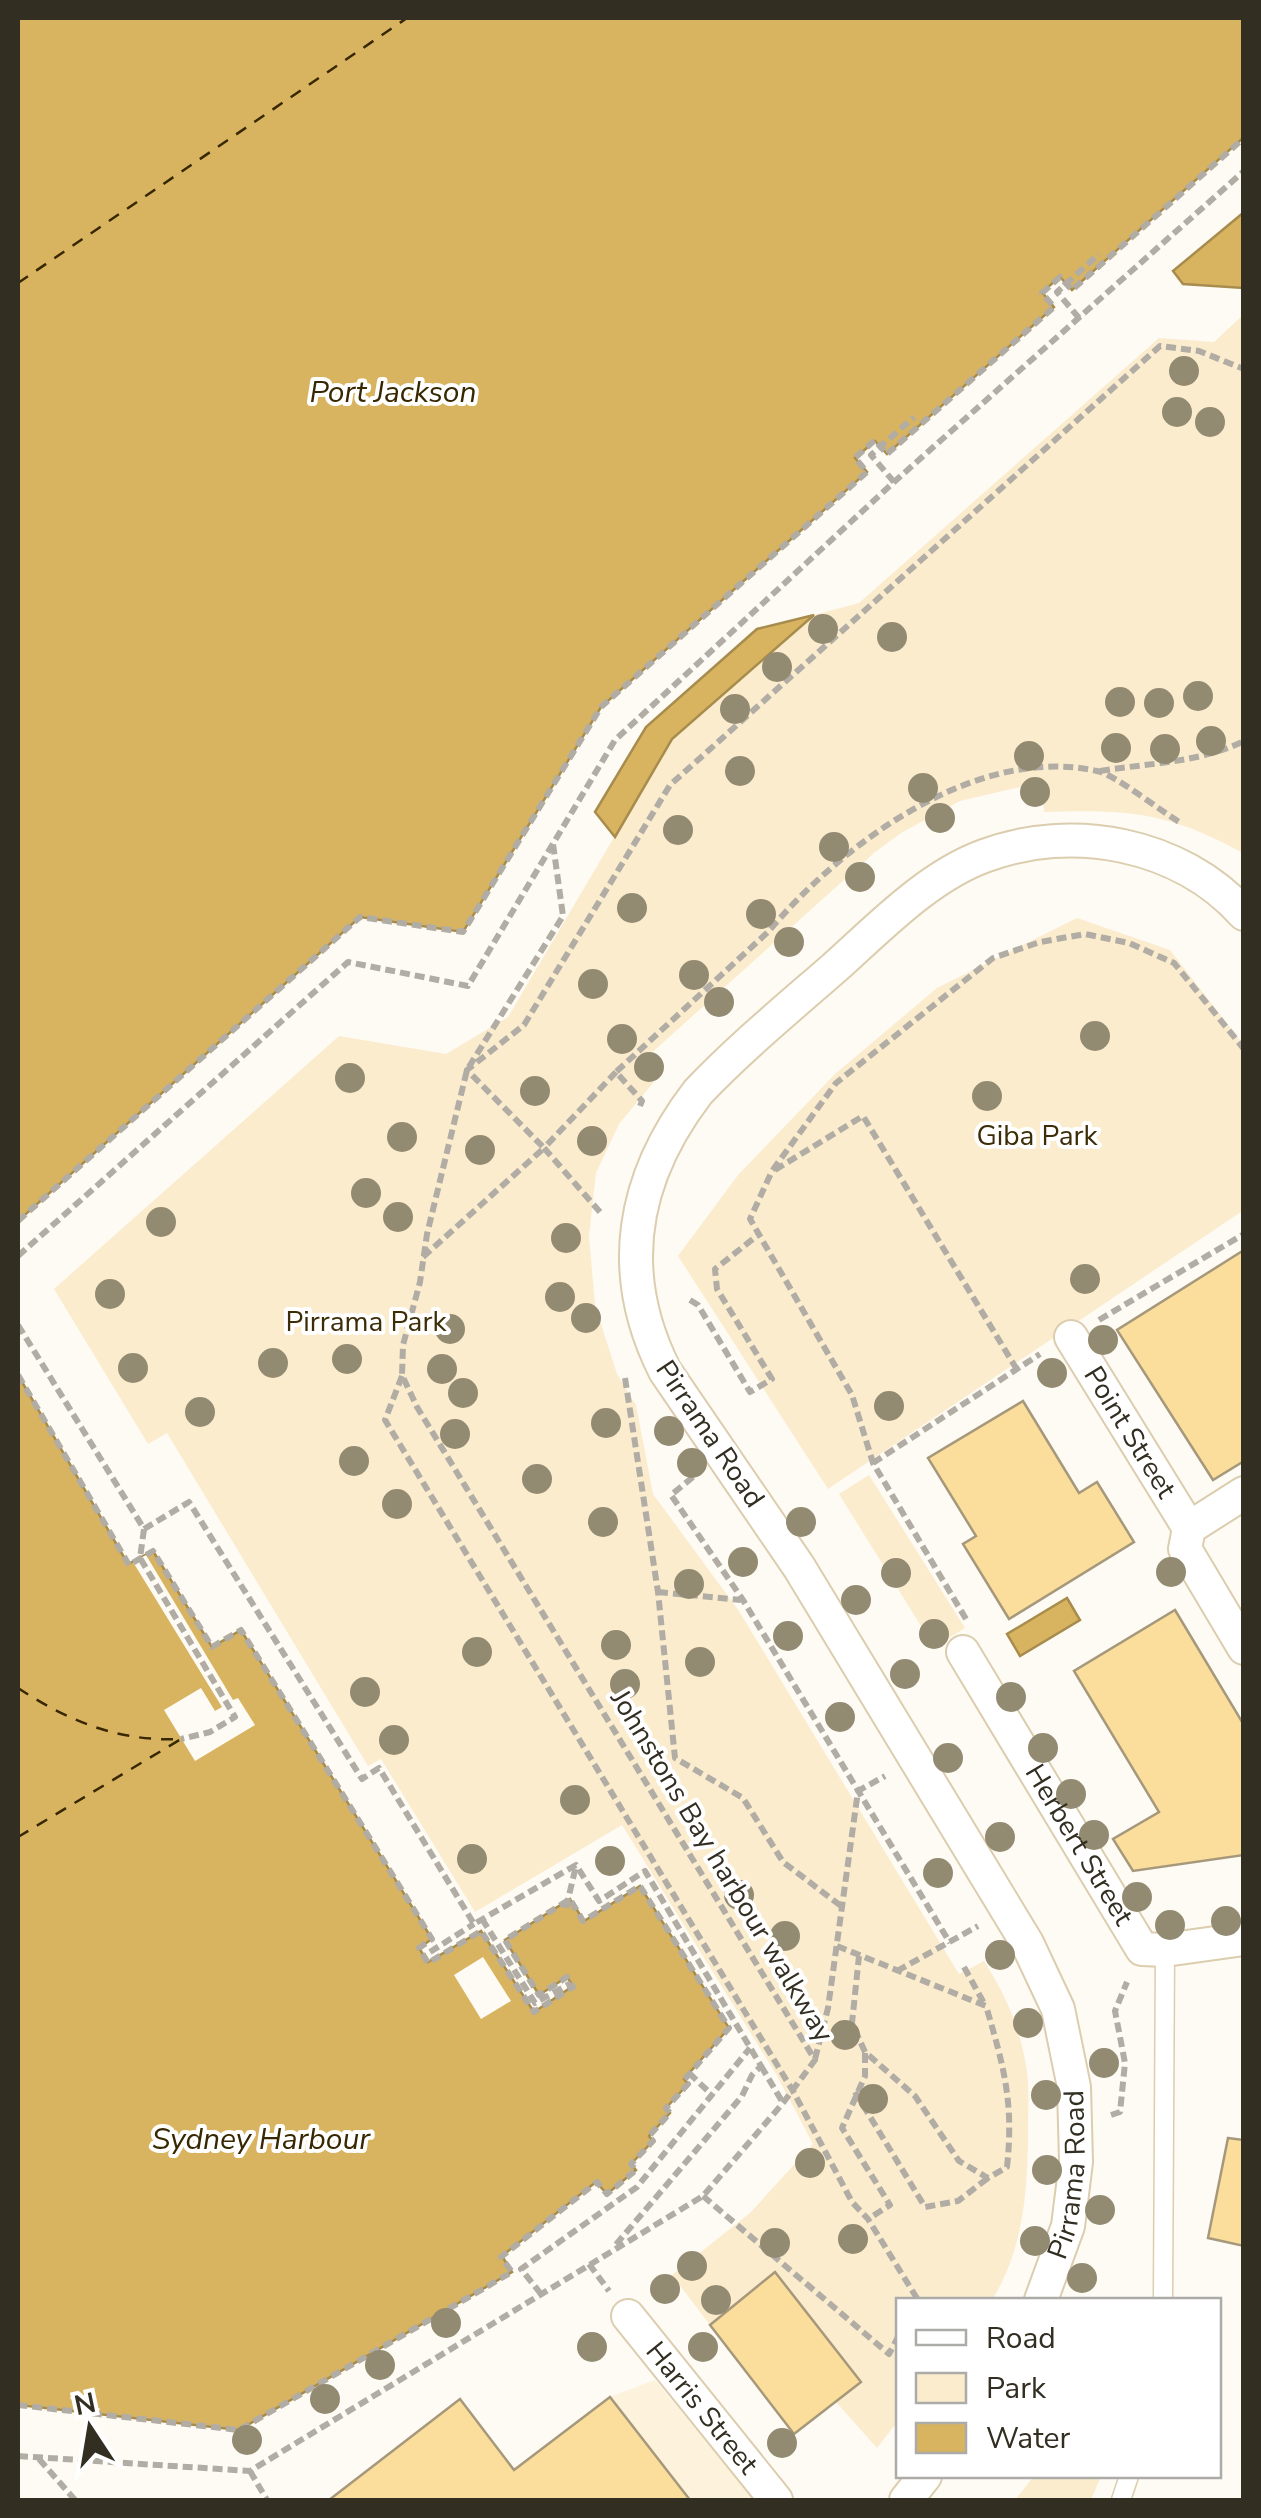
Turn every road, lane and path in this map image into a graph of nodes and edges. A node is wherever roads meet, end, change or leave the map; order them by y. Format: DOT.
graph roads {
  1 [pos="1244,138"];
  2 [pos="1244,171"];
  3 [pos="1099,254"];
  4 [pos="1066,284"];
  5 [pos="1079,318"];
  6 [pos="1244,369"];
  7 [pos="914,417"];
  8 [pos="880,447"];
  9 [pos="894,482"];
  10 [pos="1244,741"];
  11 [pos="1100,771"];
  12 [pos="553,844"];
  13 [pos="1244,914"];
  14 [pos="1244,1048"];
  15 [pos="467,1070"];
  16 [pos="616,1072"];
  17 [pos="544,1148"];
  18 [pos="772,1172"];
  19 [pos="600,1212"];
  20 [pos="18,1221"];
  21 [pos="1244,1234"];
  22 [pos="758,1235"];
  23 [pos="18,1256"];
  24 [pos="422,1258"];
  25 [pos="690,1300"];
  26 [pos="18,1325"];
  27 [pos="1071,1336"];
  28 [pos="1016,1368"];
  29 [pos="18,1375"];
  30 [pos="402,1375"];
  31 [pos="634,1387"];
  32 [pos="872,1463"];
  33 [pos="684,1464"];
  34 [pos="1244,1493"];
  35 [pos="144,1529"];
  36 [pos="1187,1538"];
  37 [pos="140,1558"];
  38 [pos="658,1592"];
  39 [pos="743,1600"];
  40 [pos="1244,1648"];
  41 [pos="963,1652"];
  42 [pos="182,1739"];
  43 [pos="916,1758"];
  44 [pos="858,1791"];
  45 [pos="576,1865"];
  46 [pos="840,1906"];
  47 [pos="566,1908"];
  48 [pos="1008,1909"];
  49 [pos="478,1922"];
  50 [pos="1244,1939"];
  51 [pos="950,1943"];
  52 [pos="837,1946"];
  53 [pos="1165,1950"];
  54 [pos="430,1952"];
  55 [pos="858,1956"];
  56 [pos="964,1967"];
  57 [pos="896,1972"];
  58 [pos="570,1982"];
  59 [pos="986,2006"];
  60 [pos="1114,2010"];
  61 [pos="750,2048"];
  62 [pos="865,2052"];
  63 [pos="815,2060"];
  64 [pos="761,2066"];
  65 [pos="688,2072"];
  66 [pos="793,2091"];
  67 [pos="855,2092"];
  68 [pos="710,2093"];
  69 [pos="783,2104"];
  70 [pos="1120,2112"];
  71 [pos="988,2178"];
  72 [pos="703,2196"];
  73 [pos="868,2218"];
  74 [pos="609,2252"];
  75 [pos="541,2294"];
  76 [pos="917,2298"];
  77 [pos="1042,2298"];
  78 [pos="1163,2298"];
  79 [pos="628,2316"];
  80 [pos="896,2341"];
  81 [pos="18,2405"];
  82 [pos="18,2456"];
  83 [pos="38,2458"];
  84 [pos="250,2471"];
  85 [pos="922,2478"];
  86 [pos="74,2500"];
  87 [pos="267,2500"];
  88 [pos="776,2500"];
  89 [pos="906,2500"];
  1 -- 4 [label="path"];
  2 -- 5 [label="path"];
  3 -- 4 [label="path"];
  4 -- 5 [label="path"];
  4 -- 8 [label="path"];
  5 -- 9 [label="path"];
  6 -- 15 [label="path"];
  7 -- 8 [label="path"];
  8 -- 9 [label="path"];
  8 -- 20 [label="path"];
  9 -- 12 [label="path"];
  10 -- 11 [label="path"];
  12 -- 15 [label="path"];
  12 -- 23 [label="path"];
  13 -- 43 [label="street, Pirrama Road"];
  14 -- 18 [label="path"];
  15 -- 17 [label="path"];
  15 -- 24 [label="path"];
  16 -- 17 [label="path"];
  17 -- 19 [label="path"];
  17 -- 24 [label="path"];
  18 -- 22 [label="path"];
  18 -- 28 [label="path"];
  21 -- 27 [label="path"];
  22 -- 25 [label="path"];
  22 -- 32 [label="path"];
  24 -- 30 [label="path"];
  26 -- 35 [label="path"];
  27 -- 28 [label="path"];
  27 -- 36 [label="street, Point Street"];
  28 -- 32 [label="path"];
  29 -- 37 [label="path"];
  30 -- 63 [label="path, Johnstons Bay harbour walkway"];
  30 -- 66 [label="path"];
  31 -- 38 [label="path"];
  32 -- 41 [label="path"];
  33 -- 39 [label="path"];
  34 -- 36 [label="street"];
  35 -- 37 [label="path"];
  35 -- 49 [label="path"];
  36 -- 40 [label="street, Point Street"];
  37 -- 42 [label="path"];
  37 -- 58 [label="path"];
  38 -- 39 [label="path"];
  38 -- 46 [label="path"];
  39 -- 44 [label="path"];
  41 -- 53 [label="street, Herbert Street"];
  43 -- 44 [label="path"];
  43 -- 48 [label="street, Pirrama Road"];
  44 -- 46 [label="path"];
  44 -- 51 [label="path"];
  45 -- 47 [label="path"];
  45 -- 49 [label="path"];
  45 -- 61 [label="path"];
  46 -- 52 [label="path"];
  48 -- 51 [label="path"];
  48 -- 77 [label="street, Pirrama Road"];
  49 -- 54 [label="path"];
  49 -- 58 [label="path"];
  50 -- 53 [label="street"];
  51 -- 57 [label="path"];
  52 -- 55 [label="path"];
  52 -- 63 [label="path"];
  53 -- 78 [label="lane"];
  55 -- 57 [label="path"];
  55 -- 62 [label="path"];
  56 -- 59 [label="path"];
  57 -- 59 [label="path"];
  58 -- 81 [label="path"];
  59 -- 71 [label="path"];
  60 -- 70 [label="path"];
  61 -- 64 [label="path"];
  61 -- 68 [label="path"];
  62 -- 67 [label="path"];
  62 -- 71 [label="path"];
  63 -- 66 [label="path, Johnstons Bay harbour walkway"];
  64 -- 69 [label="path"];
  64 -- 74 [label="path"];
  65 -- 68 [label="path"];
  66 -- 69 [label="path, Johnstons Bay harbour walkway"];
  66 -- 73 [label="path"];
  67 -- 71 [label="path"];
  67 -- 73 [label="path"];
  68 -- 75 [label="path"];
  69 -- 72 [label="path, Johnstons Bay harbour walkway"];
  72 -- 74 [label="path, Johnstons Bay harbour walkway"];
  72 -- 80 [label="path"];
  73 -- 76 [label="path"];
  74 -- 75 [label="path, Johnstons Bay harbour walkway"];
  75 -- 84 [label="path, Johnstons Bay harbour walkway"];
  79 -- 88 [label="street, Harris Street"];
  82 -- 83 [label="path"];
  83 -- 84 [label="path"];
  83 -- 86 [label="path"];
  84 -- 87 [label="path"];
  85 -- 89 [label="street"];
}
